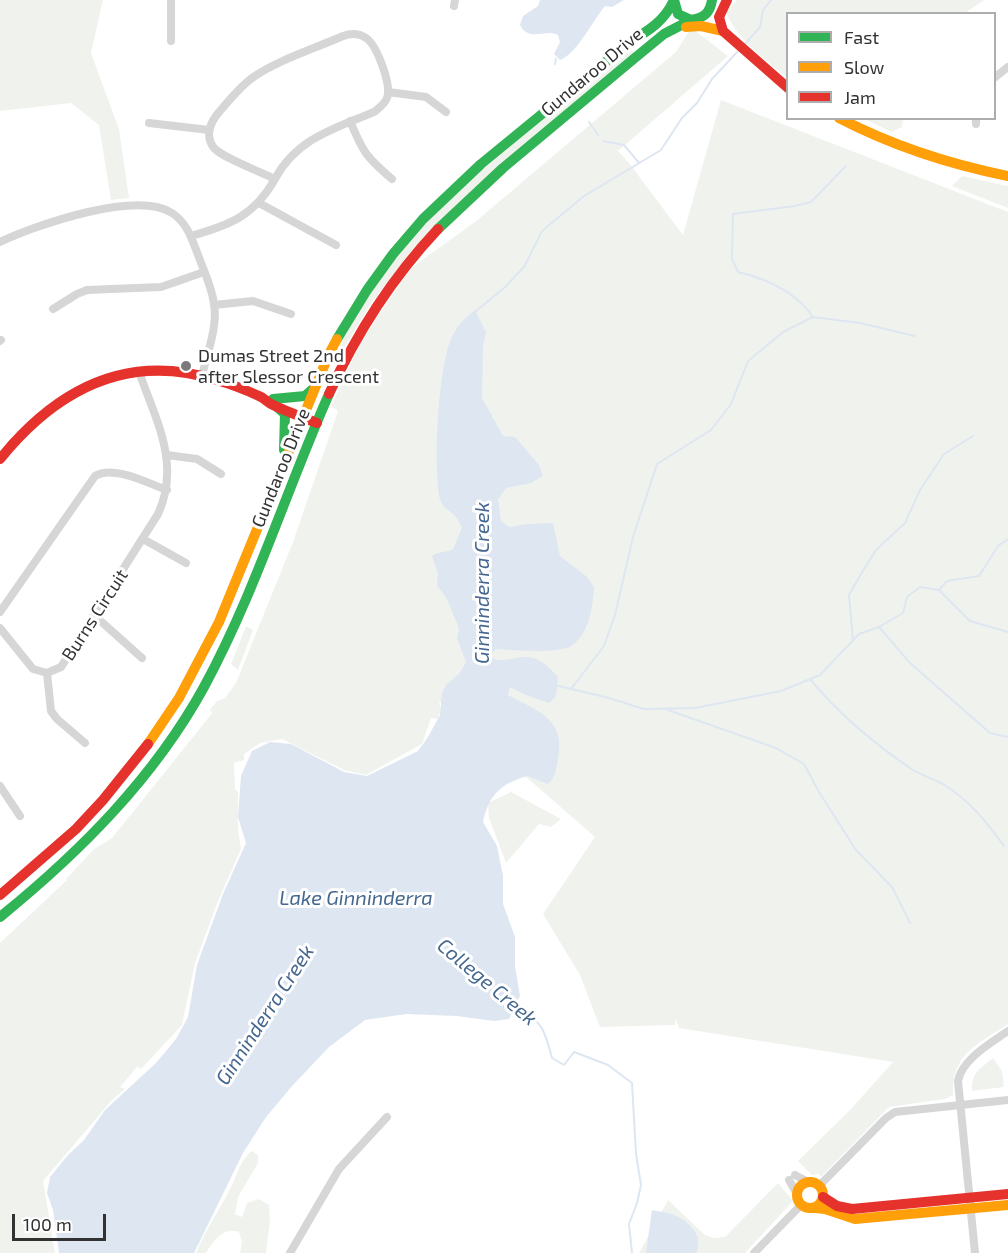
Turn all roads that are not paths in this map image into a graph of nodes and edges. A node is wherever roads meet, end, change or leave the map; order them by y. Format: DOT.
graph roads {
  1 [pos="171,0"];
  2 [pos="674,0"];
  3 [pos="727,0"];
  4 [pos="712,1"];
  5 [pos="691,20"];
  6 [pos="723,31"];
  7 [pos="664,34"];
  8 [pos="171,41"];
  9 [pos="1008,67"];
  10 [pos="996,76"];
  11 [pos="786,86"];
  12 [pos="388,92"];
  13 [pos="446,112"];
  14 [pos="843,120"];
  15 [pos="350,122"];
  16 [pos="149,123"];
  17 [pos="209,130"];
  18 [pos="1008,176"];
  19 [pos="275,179"];
  20 [pos="392,179"];
  21 [pos="259,203"];
  22 [pos="191,236"];
  23 [pos="0,242"];
  24 [pos="336,245"];
  25 [pos="204,272"];
  26 [pos="214,305"];
  27 [pos="53,309"];
  28 [pos="291,314"];
  29 [pos="139,372"];
  30 [pos="202,376"];
  31 [pos="315,387"];
  32 [pos="271,401"];
  33 [pos="304,414"];
  34 [pos="318,420"];
  35 [pos="167,455"];
  36 [pos="0,459"];
  37 [pos="280,469"];
  38 [pos="221,474"];
  39 [pos="167,490"];
  40 [pos="143,539"];
  41 [pos="186,563"];
  42 [pos="0,612"];
  43 [pos="95,616"];
  44 [pos="0,628"];
  45 [pos="142,658"];
  46 [pos="47,673"];
  47 [pos="85,743"];
  48 [pos="0,786"];
  49 [pos="20,816"];
  50 [pos="0,895"];
  51 [pos="0,917"];
  52 [pos="1008,1031"];
  53 [pos="1008,1100"];
  54 [pos="960,1104"];
  55 [pos="387,1117"];
  56 [pos="814,1184"];
  57 [pos="1008,1194"];
  58 [pos="823,1197"];
  59 [pos="799,1200"];
  60 [pos="970,1203"];
  61 [pos="1008,1205"];
  62 [pos="815,1208"];
  63 [pos="290,1253"];
  64 [pos="754,1253"];
  65 [pos="975,1253"];
  1 -- 8 [label="street"];
  2 -- 5 [label="main road"];
  2 -- 31 [label="main road, Gundaroo Drive"];
  3 -- 6 [label="main road"];
  4 -- 5 [label="main road, Gundaroo Drive"];
  5 -- 7 [label="main road, Gundaroo Drive"];
  6 -- 7 [label="main road"];
  6 -- 11 [label="main road"];
  7 -- 34 [label="main road, Gundaroo Drive"];
  9 -- 10 [label="street"];
  12 -- 13 [label="street"];
  12 -- 15 [label="street"];
  12 -- 17 [label="street"];
  14 -- 18 [label="main road"];
  15 -- 19 [label="street"];
  15 -- 20 [label="street"];
  16 -- 17 [label="street"];
  17 -- 19 [label="street"];
  19 -- 21 [label="street"];
  21 -- 22 [label="street"];
  21 -- 24 [label="street"];
  22 -- 23 [label="street"];
  22 -- 25 [label="street"];
  25 -- 26 [label="street"];
  25 -- 27 [label="street"];
  26 -- 28 [label="street"];
  26 -- 30 [label="street"];
  29 -- 30 [label="main road"];
  29 -- 35 [label="street, Burns Circuit"];
  29 -- 36 [label="main road"];
  30 -- 32 [label="main road"];
  31 -- 32 [label="main road"];
  31 -- 33 [label="main road, Gundaroo Drive"];
  32 -- 33 [label="main road"];
  32 -- 37 [label="main road"];
  33 -- 34 [label="main road"];
  33 -- 37 [label="main road, Gundaroo Drive"];
  34 -- 51 [label="main road, Gundaroo Drive"];
  35 -- 38 [label="street"];
  35 -- 39 [label="street, Burns Circuit"];
  37 -- 50 [label="main road, Gundaroo Drive"];
  39 -- 40 [label="street, Burns Circuit"];
  39 -- 42 [label="street"];
  40 -- 41 [label="street"];
  40 -- 43 [label="street, Burns Circuit"];
  43 -- 45 [label="street"];
  43 -- 46 [label="street, Burns Circuit"];
  44 -- 46 [label="street, Burns Circuit"];
  46 -- 47 [label="street"];
  48 -- 49 [label="street"];
  52 -- 54 [label="street"];
  53 -- 54 [label="street"];
  54 -- 56 [label="street"];
  54 -- 60 [label="street"];
  55 -- 63 [label="street"];
  56 -- 58 [label="main road"];
  56 -- 59 [label="main road"];
  56 -- 59 [label="street"];
  57 -- 60 [label="main road"];
  58 -- 60 [label="main road"];
  58 -- 62 [label="main road"];
  59 -- 62 [label="main road"];
  59 -- 64 [label="street"];
  60 -- 61 [label="main road"];
  60 -- 62 [label="main road"];
  60 -- 65 [label="street"];
}
